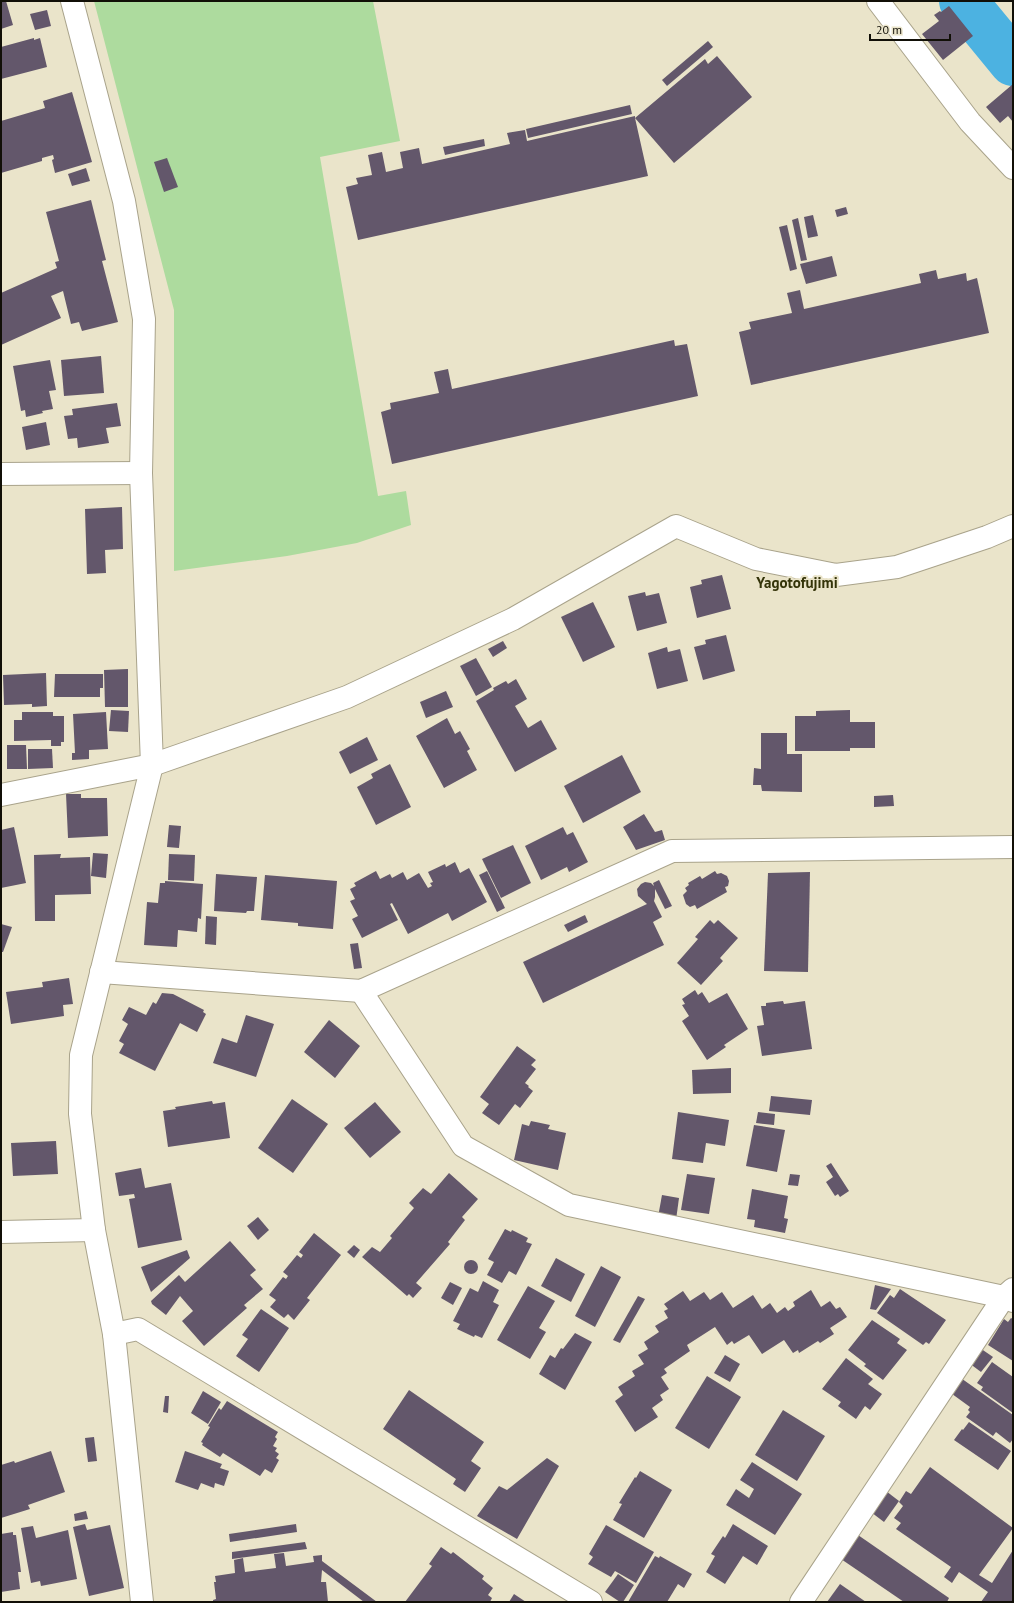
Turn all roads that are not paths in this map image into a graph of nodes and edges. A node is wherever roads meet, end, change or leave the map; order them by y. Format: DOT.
graph roads {
  1 [pos="72,1"];
  2 [pos="878,1"];
  3 [pos="1013,168"];
  4 [pos="141,473"];
  5 [pos="1,474"];
  6 [pos="1013,526"];
  7 [pos="152,765"];
  8 [pos="1,795"];
  9 [pos="1013,847"];
  10 [pos="101,972"];
  11 [pos="360,991"];
  12 [pos="94,1230"];
  13 [pos="1,1232"];
  14 [pos="1010,1296"];
  15 [pos="114,1334"];
  16 [pos="142,1602"];
  17 [pos="591,1602"];
  18 [pos="801,1602"];
  1 -- 4 [label="street"];
  2 -- 3 [label="street"];
  4 -- 5 [label="street"];
  4 -- 7 [label="street"];
  6 -- 7 [label="street"];
  7 -- 8 [label="street"];
  7 -- 10 [label="street"];
  9 -- 11 [label="street"];
  10 -- 11 [label="street"];
  10 -- 12 [label="street"];
  11 -- 14 [label="street"];
  12 -- 13 [label="street"];
  12 -- 15 [label="street"];
  14 -- 18 [label="street"];
  15 -- 16 [label="street"];
  15 -- 17 [label="street"];
}
